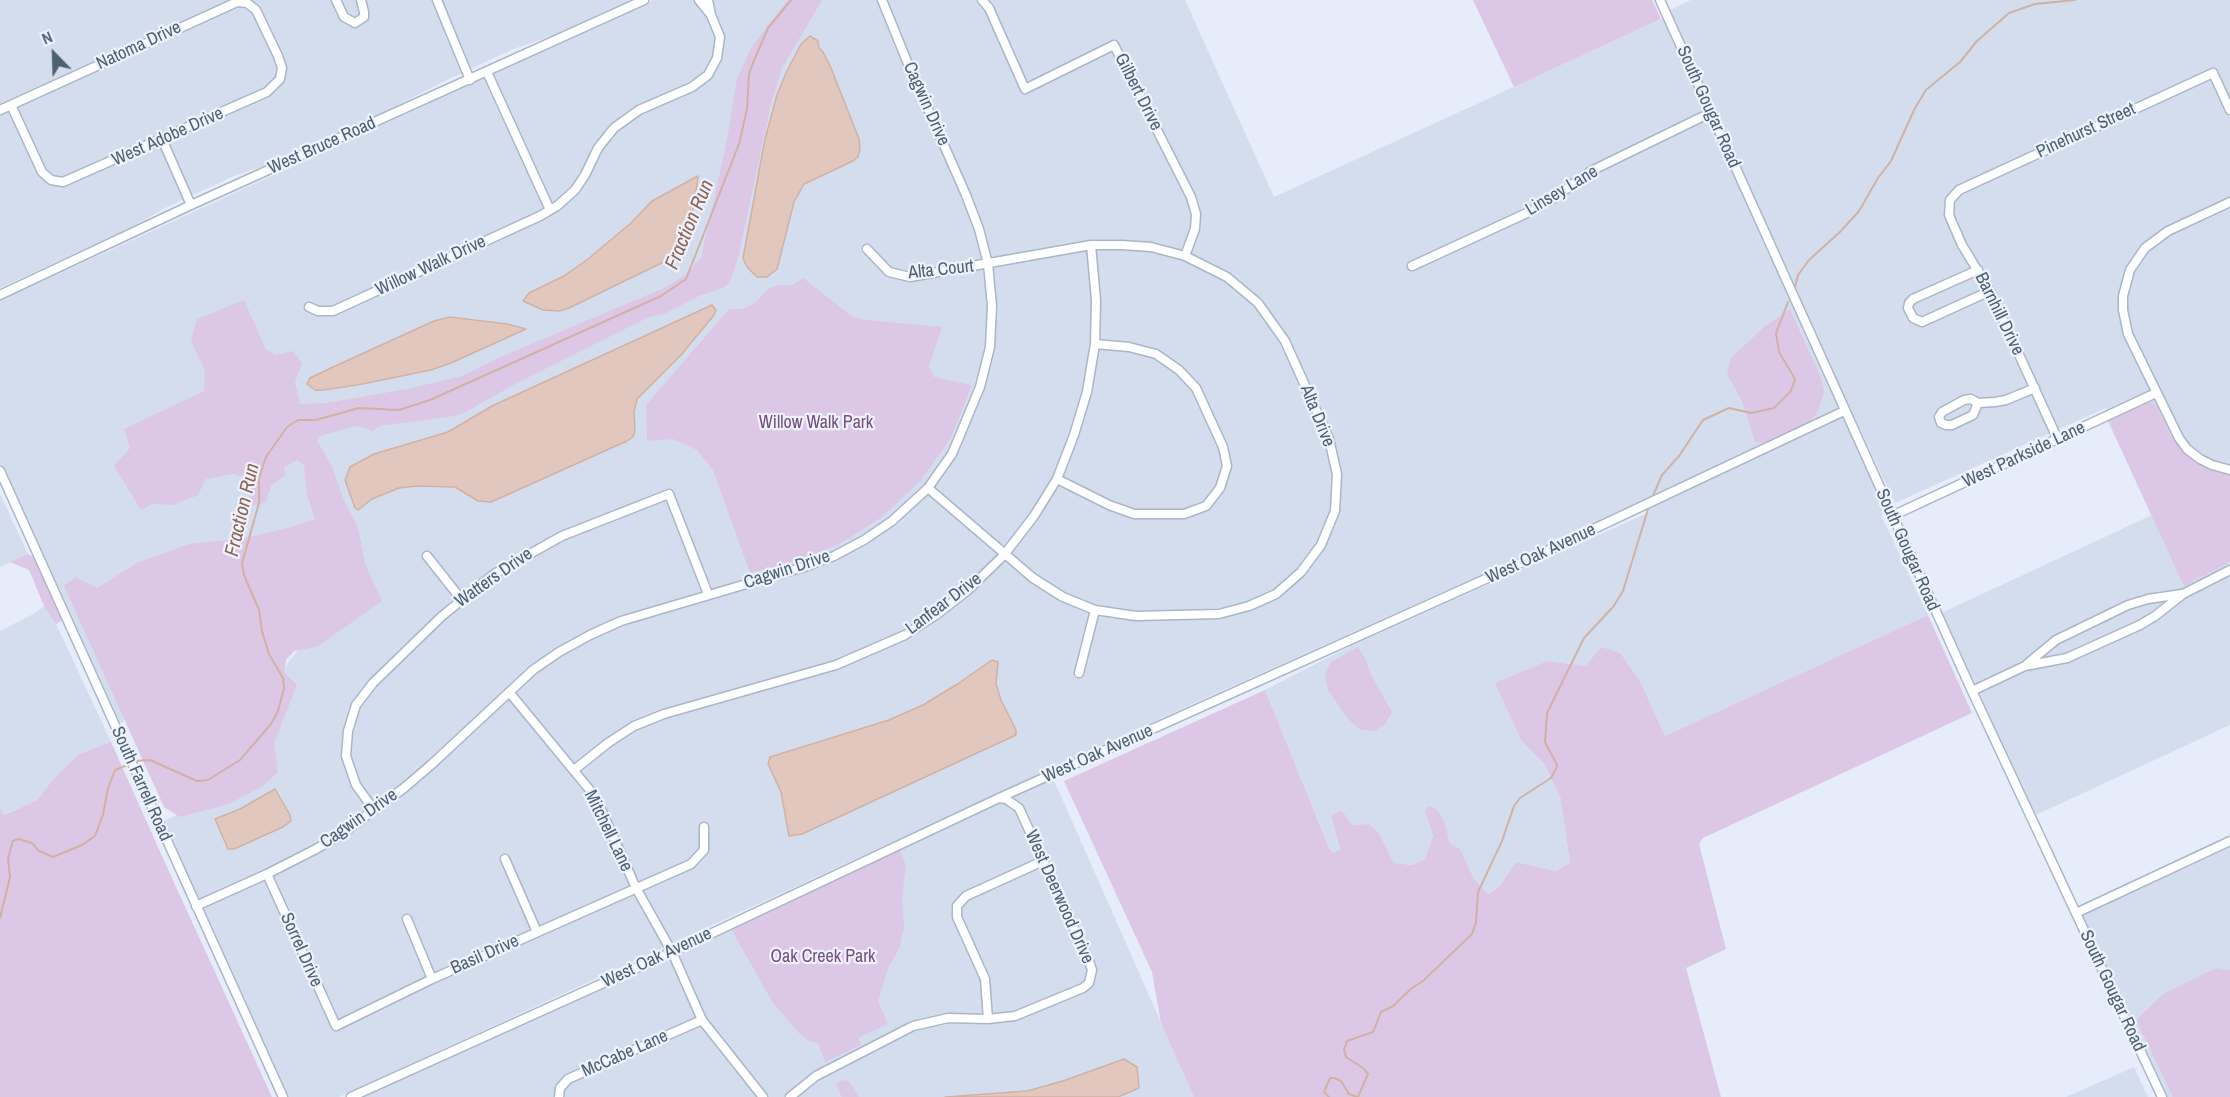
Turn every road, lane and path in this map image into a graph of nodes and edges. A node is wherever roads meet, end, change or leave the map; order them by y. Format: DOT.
graph roads {
  1 [pos="336,0"];
  2 [pos="361,0"];
  3 [pos="437,0"];
  4 [pos="644,0"];
  5 [pos="699,0"];
  6 [pos="708,0"];
  7 [pos="883,0"];
  8 [pos="982,0"];
  9 [pos="1660,0"];
  10 [pos="247,3"];
  11 [pos="711,15"];
  12 [pos="487,72"];
  13 [pos="470,80"];
  14 [pos="11,105"];
  15 [pos="0,110"];
  16 [pos="2230,110"];
  17 [pos="1710,113"];
  18 [pos="162,139"];
  19 [pos="1959,190"];
  20 [pos="2230,202"];
  21 [pos="191,205"];
  22 [pos="550,210"];
  23 [pos="1091,245"];
  24 [pos="867,249"];
  25 [pos="1185,256"];
  26 [pos="988,264"];
  27 [pos="1412,266"];
  28 [pos="1978,270"];
  29 [pos="1990,291"];
  30 [pos="0,295"];
  31 [pos="309,307"];
  32 [pos="1095,344"];
  33 [pos="2035,388"];
  34 [pos="2156,393"];
  35 [pos="1978,403"];
  36 [pos="1845,411"];
  37 [pos="2058,440"];
  38 [pos="2230,470"];
  39 [pos="0,471"];
  40 [pos="1057,478"];
  41 [pos="928,488"];
  42 [pos="1892,516"];
  43 [pos="1005,555"];
  44 [pos="427,556"];
  45 [pos="2230,570"];
  46 [pos="708,594"];
  47 [pos="2183,594"];
  48 [pos="461,599"];
  49 [pos="1095,610"];
  50 [pos="2025,666"];
  51 [pos="1078,674"];
  52 [pos="1972,691"];
  53 [pos="509,692"];
  54 [pos="574,770"];
  55 [pos="1025,787"];
  56 [pos="999,798"];
  57 [pos="1019,808"];
  58 [pos="374,810"];
  59 [pos="704,827"];
  60 [pos="2230,841"];
  61 [pos="505,859"];
  62 [pos="1043,861"];
  63 [pos="267,874"];
  64 [pos="636,888"];
  65 [pos="196,906"];
  66 [pos="2076,913"];
  67 [pos="407,919"];
  68 [pos="537,932"];
  69 [pos="672,952"];
  70 [pos="432,979"];
  71 [pos="988,1019"];
  72 [pos="702,1020"];
  73 [pos="336,1026"];
  74 [pos="283,1097"];
  75 [pos="351,1097"];
  76 [pos="560,1097"];
  77 [pos="763,1097"];
  78 [pos="790,1097"];
  79 [pos="2162,1097"];
  1 -- 2 [label="street"];
  3 -- 13 [label="street"];
  4 -- 12 [label="street, West Bruce Road"];
  5 -- 11 [label="street, Willow Walk Drive"];
  6 -- 11 [label="street, Willow Walk Drive"];
  7 -- 26 [label="street, Cagwin Drive"];
  8 -- 25 [label="street, Gilbert Drive"];
  9 -- 17 [label="street, South Gougar Road"];
  10 -- 14 [label="street, Natoma Drive"];
  10 -- 18 [label="street, West Adobe Drive"];
  11 -- 22 [label="street, Willow Walk Drive"];
  12 -- 13 [label="street, West Bruce Road"];
  12 -- 22 [label="street"];
  13 -- 21 [label="street, West Bruce Road"];
  14 -- 15 [label="street, Natoma Drive"];
  14 -- 18 [label="street, West Adobe Drive"];
  16 -- 19 [label="street, Pinehurst Street"];
  17 -- 27 [label="street, Linsey Lane"];
  17 -- 36 [label="street, South Gougar Road"];
  18 -- 21 [label="street"];
  19 -- 28 [label="street, Barnhill Drive"];
  20 -- 34 [label="street"];
  21 -- 30 [label="street, West Bruce Road"];
  22 -- 31 [label="street, Willow Walk Drive"];
  23 -- 25 [label="street, Alta Drive"];
  23 -- 26 [label="street, Alta Drive"];
  23 -- 32 [label="street, Lanfear Drive"];
  24 -- 26 [label="street, Alta Court"];
  25 -- 49 [label="street, Alta Drive"];
  26 -- 41 [label="street, Cagwin Drive"];
  28 -- 29 [label="street, Barnhill Drive"];
  28 -- 29 [label="street"];
  29 -- 33 [label="street, Barnhill Drive"];
  32 -- 40 [label="street, Lanfear Drive"];
  32 -- 40 [label="street"];
  33 -- 35 [label="street"];
  33 -- 37 [label="street, Barnhill Drive"];
  34 -- 37 [label="street, West Parkside Lane"];
  34 -- 38 [label="street"];
  36 -- 42 [label="street, South Gougar Road"];
  36 -- 55 [label="street, West Oak Avenue"];
  37 -- 42 [label="street, West Parkside Lane"];
  39 -- 65 [label="street, South Farrell Road"];
  40 -- 43 [label="street, Lanfear Drive"];
  41 -- 43 [label="street, Alta Drive"];
  41 -- 46 [label="street, Cagwin Drive"];
  42 -- 52 [label="street, South Gougar Road"];
  43 -- 49 [label="street, Alta Drive"];
  43 -- 54 [label="street, Lanfear Drive"];
  44 -- 48 [label="street"];
  45 -- 47 [label="street"];
  46 -- 48 [label="street, Watters Drive"];
  46 -- 53 [label="street, Cagwin Drive"];
  47 -- 50 [label="street"];
  47 -- 50 [label="street"];
  48 -- 58 [label="street, Watters Drive"];
  49 -- 51 [label="street"];
  50 -- 52 [label="street"];
  52 -- 66 [label="street, South Gougar Road"];
  53 -- 54 [label="street, Mitchell Lane"];
  53 -- 58 [label="street, Cagwin Drive"];
  54 -- 64 [label="street, Mitchell Lane"];
  55 -- 56 [label="street, West Oak Avenue"];
  55 -- 57 [label="street"];
  56 -- 57 [label="street"];
  56 -- 69 [label="street, West Oak Avenue"];
  57 -- 62 [label="street, West Deerwood Drive"];
  58 -- 63 [label="street, Cagwin Drive"];
  59 -- 64 [label="street, Basil Drive"];
  60 -- 66 [label="street"];
  61 -- 68 [label="street"];
  62 -- 71 [label="street"];
  62 -- 71 [label="street, West Deerwood Drive"];
  63 -- 65 [label="street, Cagwin Drive"];
  63 -- 73 [label="street, Sorrel Drive"];
  64 -- 68 [label="street, Basil Drive"];
  64 -- 69 [label="street, Mitchell Lane"];
  65 -- 74 [label="street, South Farrell Road"];
  66 -- 79 [label="street, South Gougar Road"];
  67 -- 70 [label="street"];
  68 -- 70 [label="street, Basil Drive"];
  69 -- 72 [label="street, Mitchell Lane"];
  69 -- 75 [label="street, West Oak Avenue"];
  70 -- 73 [label="street, Basil Drive"];
  71 -- 78 [label="street, West Deerwood Drive"];
  72 -- 76 [label="street, McCabe Lane"];
  72 -- 77 [label="street, Mitchell Lane"];
}
